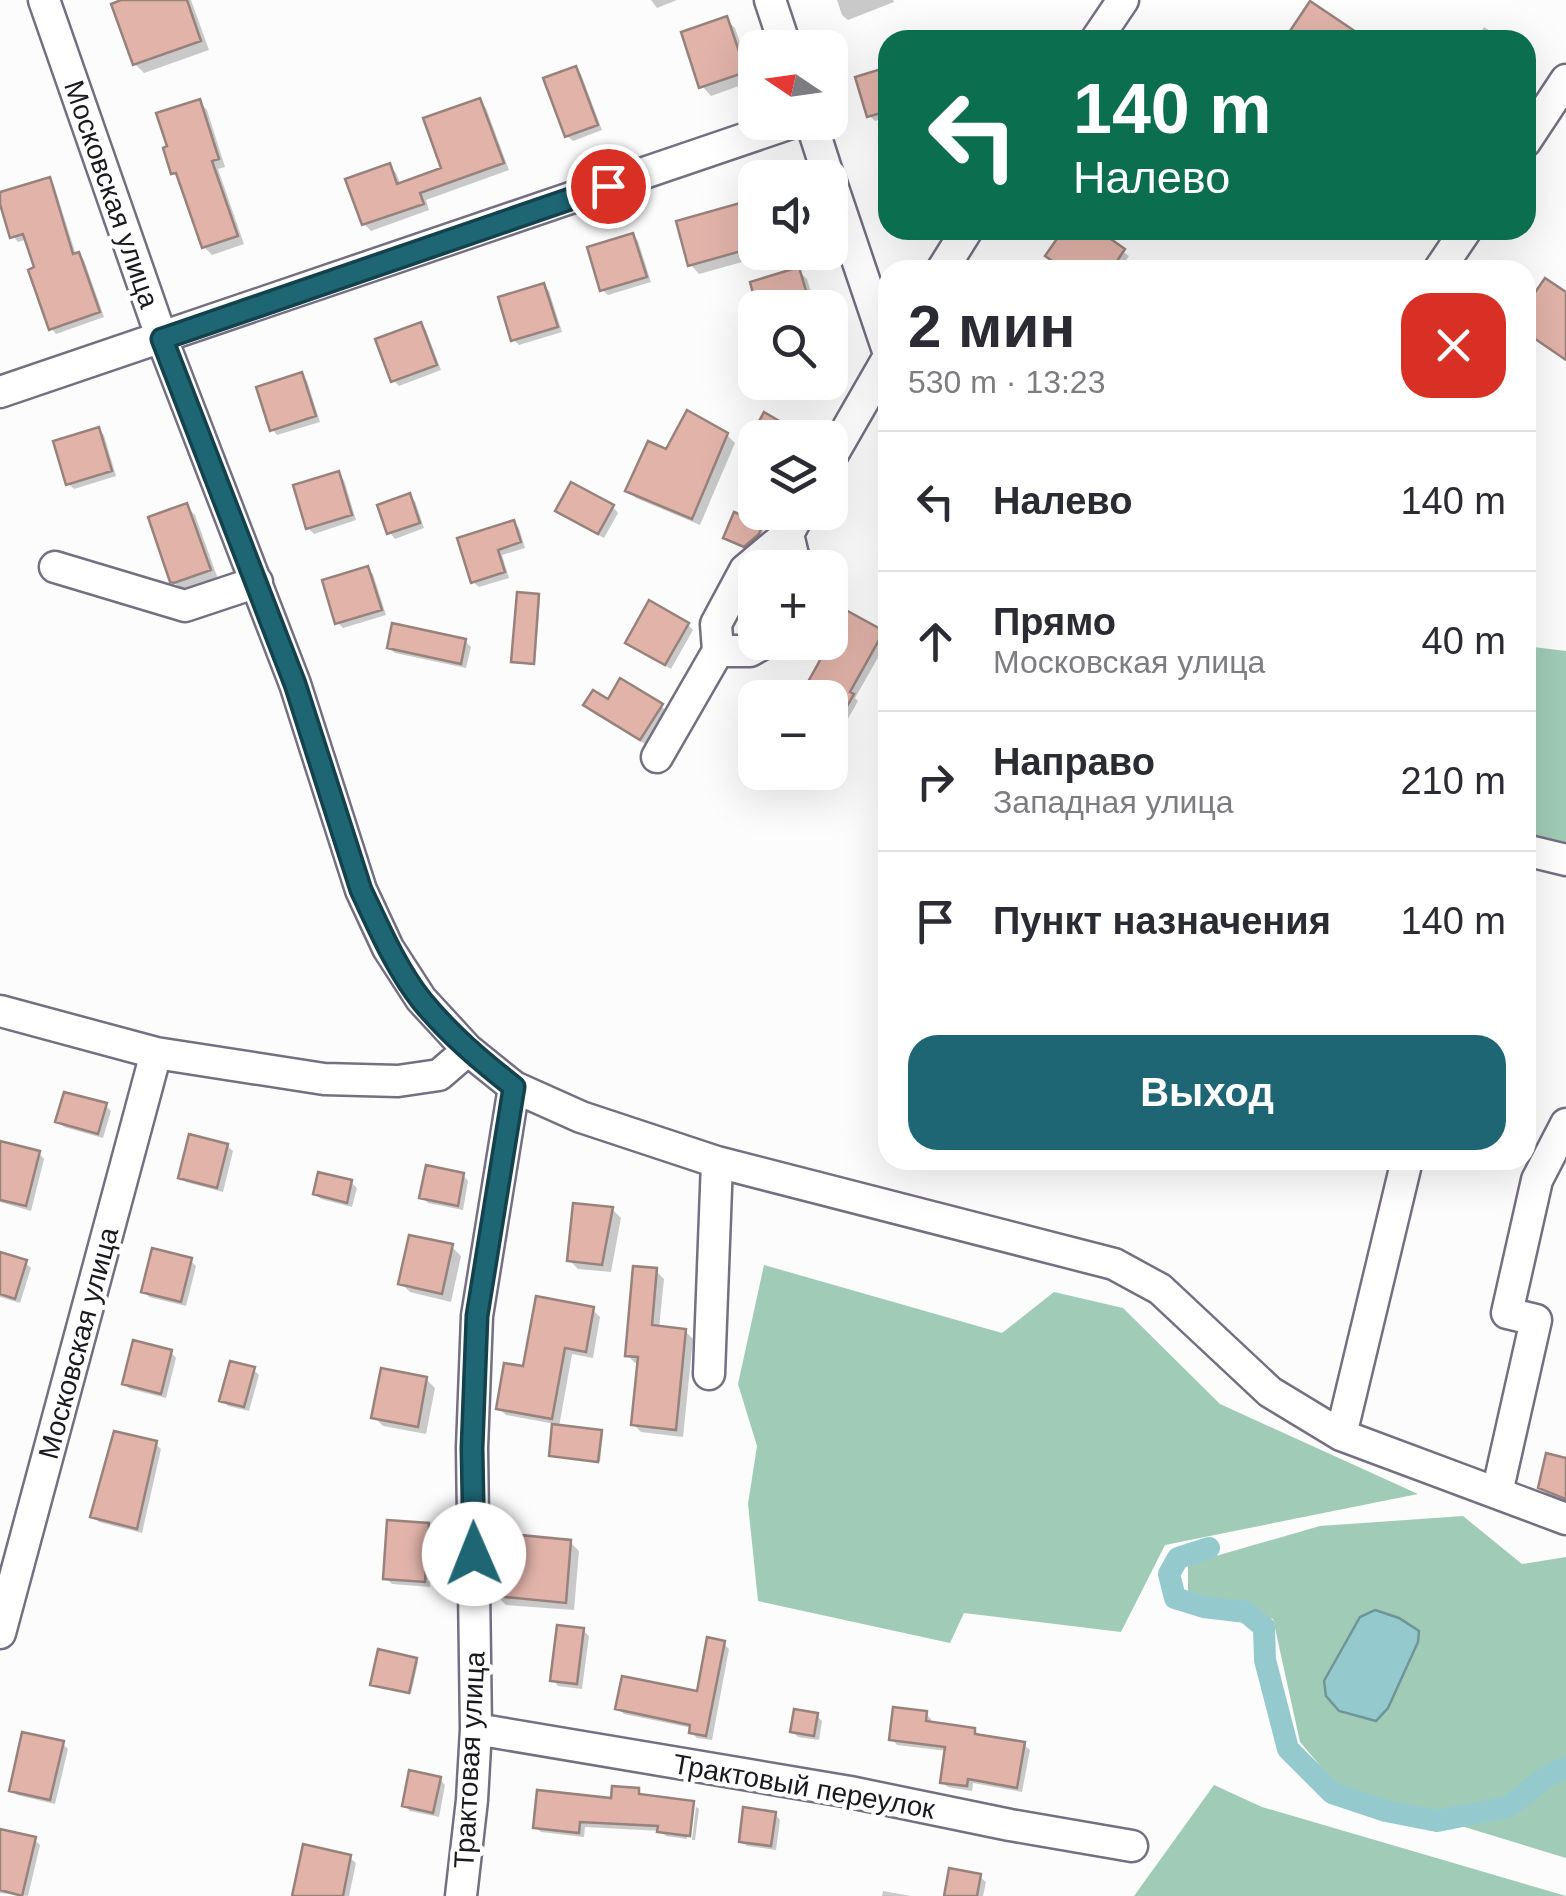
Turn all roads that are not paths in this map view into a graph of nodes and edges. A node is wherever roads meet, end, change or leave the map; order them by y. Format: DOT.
graph roads {
  1 [pos="44,0"];
  2 [pos="770,0"];
  3 [pos="1123,0"];
  4 [pos="780,30"];
  5 [pos="1103,30"];
  6 [pos="1566,80"];
  7 [pos="1536,125"];
  8 [pos="742,140"];
  9 [pos="848,233"];
  10 [pos="878,324"];
  11 [pos="162,339"];
  12 [pos="878,373"];
  13 [pos="0,392"];
  14 [pos="848,427"];
  15 [pos="787,530"];
  16 [pos="56,568"];
  17 [pos="257,582"];
  18 [pos="718,651"];
  19 [pos="738,651"];
  20 [pos="657,756"];
  21 [pos="1536,853"];
  22 [pos="1566,860"];
  23 [pos="0,1011"];
  24 [pos="468,1050"];
  25 [pos="156,1054"];
  26 [pos="514,1087"];
  27 [pos="1566,1124"];
  28 [pos="717,1162"];
  29 [pos="1406,1170"];
  30 [pos="709,1374"];
  31 [pos="1341,1435"];
  32 [pos="1497,1494"];
  33 [pos="1566,1519"];
  34 [pos="0,1633"];
  35 [pos="476,1729"];
  36 [pos="1132,1846"];
  37 [pos="462,1896"];
  1 -- 11 [label="street, Московская улица"];
  2 -- 4 [label="street"];
  3 -- 5 [label="street"];
  6 -- 7 [label="street"];
  8 -- 11 [label="street"];
  9 -- 10 [label="street"];
  11 -- 13 [label="street"];
  11 -- 17 [label="street, Московская улица"];
  12 -- 14 [label="street"];
  15 -- 18 [label="street"];
  16 -- 17 [label="street"];
  17 -- 24 [label="street, Московская улица"];
  18 -- 19 [label="street"];
  18 -- 20 [label="street"];
  21 -- 22 [label="street"];
  23 -- 25 [label="street"];
  24 -- 25 [label="street"];
  24 -- 26 [label="street, Московская улица"];
  25 -- 34 [label="street, Московская улица"];
  26 -- 28 [label="street, Московская улица"];
  26 -- 35 [label="street, Трактовая улица"];
  27 -- 32 [label="street"];
  28 -- 30 [label="street"];
  28 -- 31 [label="street, Московская улица"];
  29 -- 31 [label="street"];
  31 -- 32 [label="street, Московская улица"];
  32 -- 33 [label="street, Московская улица"];
  35 -- 36 [label="street, Трактовый переулок"];
  35 -- 37 [label="street, Трактовая улица"];
}
